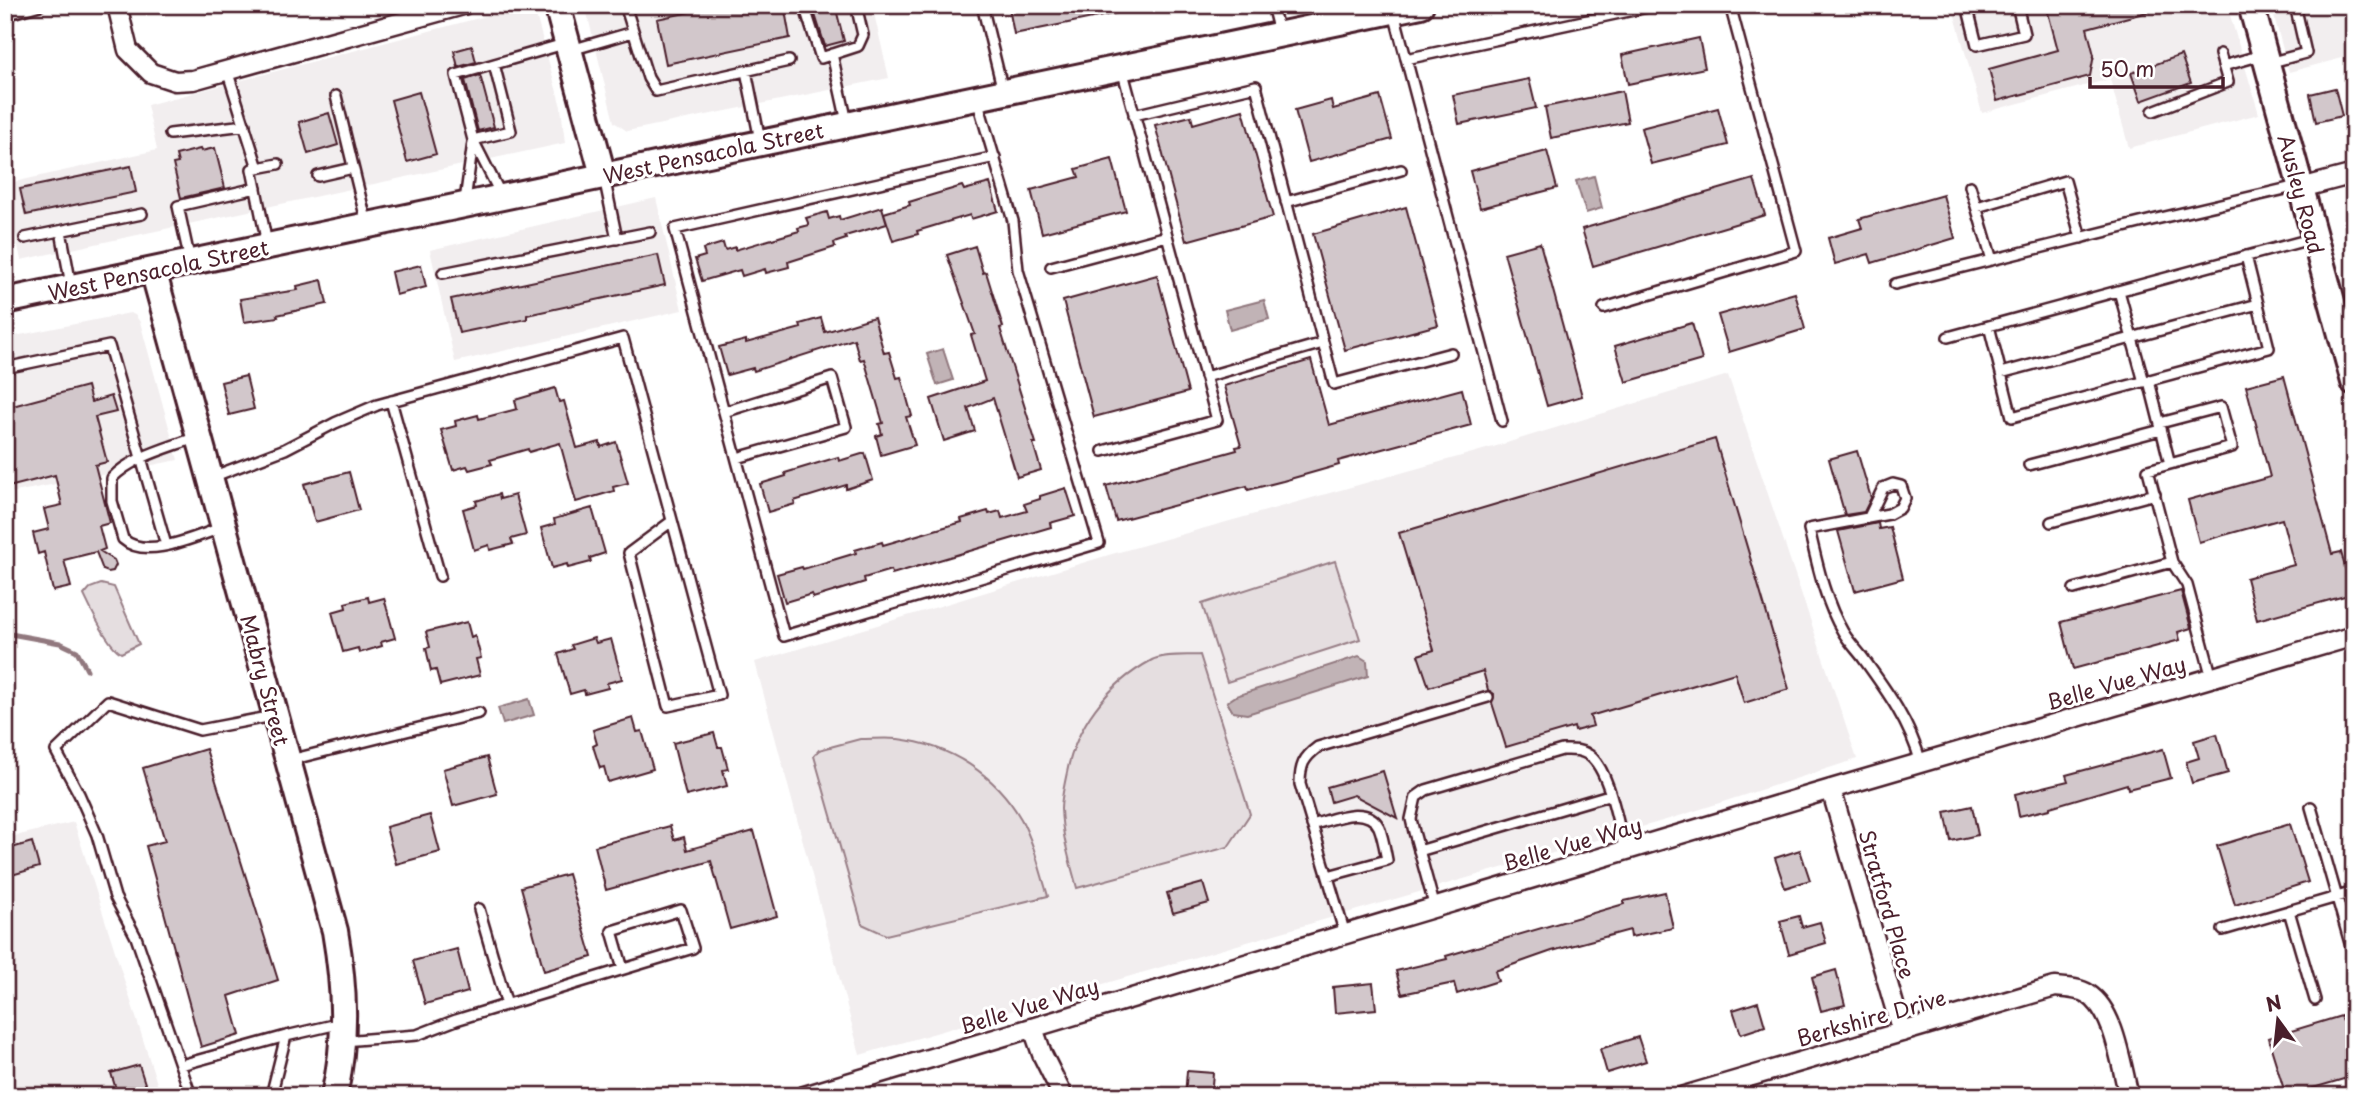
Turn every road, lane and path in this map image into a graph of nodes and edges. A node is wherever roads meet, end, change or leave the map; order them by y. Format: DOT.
graph roads {
  1 [pos="40,5"];
  2 [pos="117,5"];
  3 [pos="463,5"];
  4 [pos="557,5"];
  5 [pos="625,5"];
  6 [pos="804,5"];
  7 [pos="856,5"];
  8 [pos="982,5"];
  9 [pos="1272,5"];
  10 [pos="1421,5"];
  11 [pos="1657,5"];
  12 [pos="1730,5"];
  13 [pos="1967,5"];
  14 [pos="2017,5"];
  15 [pos="2251,5"];
  16 [pos="2295,5"];
  17 [pos="1393,11"];
  18 [pos="5,15"];
  19 [pos="633,32"];
  20 [pos="1279,35"];
  21 [pos="568,47"];
  22 [pos="832,54"];
  23 [pos="2220,54"];
  24 [pos="1406,59"];
  25 [pos="2266,59"];
  26 [pos="789,61"];
  27 [pos="495,64"];
  28 [pos="2223,66"];
  29 [pos="1121,68"];
  30 [pos="227,70"];
  31 [pos="746,71"];
  32 [pos="1003,92"];
  33 [pos="336,96"];
  34 [pos="977,97"];
  35 [pos="2153,111"];
  36 [pos="1134,115"];
  37 [pos="848,124"];
  38 [pos="245,125"];
  39 [pos="170,134"];
  40 [pos="473,141"];
  41 [pos="760,142"];
  42 [pos="995,158"];
  43 [pos="278,164"];
  44 [pos="258,168"];
  45 [pos="354,168"];
  46 [pos="1401,170"];
  47 [pos="2354,174"];
  48 [pos="603,175"];
  49 [pos="318,176"];
  50 [pos="1970,186"];
  51 [pos="2300,187"];
  52 [pos="256,188"];
  53 [pos="502,196"];
  54 [pos="1286,202"];
  55 [pos="465,204"];
  56 [pos="1977,207"];
  57 [pos="142,214"];
  58 [pos="367,225"];
  59 [pos="61,230"];
  60 [pos="650,232"];
  61 [pos="1167,236"];
  62 [pos="25,238"];
  63 [pos="2081,238"];
  64 [pos="2314,238"];
  65 [pos="617,239"];
  66 [pos="267,246"];
  67 [pos="2246,256"];
  68 [pos="1992,260"];
  69 [pos="190,262"];
  70 [pos="1051,267"];
  71 [pos="153,270"];
  72 [pos="443,273"];
  73 [pos="1895,285"];
  74 [pos="72,287"];
  75 [pos="2119,291"];
  76 [pos="5,301"];
  77 [pos="2258,304"];
  78 [pos="1604,308"];
  79 [pos="1989,326"];
  80 [pos="1948,337"];
  81 [pos="2132,338"];
  82 [pos="1323,343"];
  83 [pos="1451,353"];
  84 [pos="5,368"];
  85 [pos="2001,373"];
  86 [pos="1205,377"];
  87 [pos="2146,381"];
  88 [pos="2354,382"];
  89 [pos="391,401"];
  90 [pos="724,412"];
  91 [pos="1502,421"];
  92 [pos="2161,427"];
  93 [pos="199,436"];
  94 [pos="1103,451"];
  95 [pos="737,458"];
  96 [pos="141,459"];
  97 [pos="2171,464"];
  98 [pos="2029,465"];
  99 [pos="210,478"];
  100 [pos="2155,494"];
  101 [pos="1869,517"];
  102 [pos="672,521"];
  103 [pos="2051,522"];
  104 [pos="224,528"];
  105 [pos="166,545"];
  106 [pos="2172,562"];
  107 [pos="440,576"];
  108 [pos="2074,589"];
  109 [pos="2354,636"];
  110 [pos="2212,678"];
  111 [pos="1488,697"];
  112 [pos="479,713"];
  113 [pos="276,715"];
  114 [pos="288,761"];
  115 [pos="1921,763"];
  116 [pos="1831,789"];
  117 [pos="1609,795"];
  118 [pos="2311,807"];
  119 [pos="1312,825"];
  120 [pos="1419,851"];
  121 [pos="1625,852"];
  122 [pos="1328,876"];
  123 [pos="2354,892"];
  124 [pos="2337,897"];
  125 [pos="1436,908"];
  126 [pos="479,909"];
  127 [pos="2289,911"];
  128 [pos="2223,930"];
  129 [pos="1345,934"];
  130 [pos="2354,957"];
  131 [pos="623,969"];
  132 [pos="2315,1000"];
  133 [pos="507,1005"];
  134 [pos="1033,1028"];
  135 [pos="344,1032"];
  136 [pos="1902,1032"];
  137 [pos="286,1036"];
  138 [pos="181,1065"];
  139 [pos="191,1096"];
  140 [pos="271,1096"];
  141 [pos="334,1096"];
  142 [pos="804,1096"];
  143 [pos="1063,1096"];
  144 [pos="1684,1096"];
  145 [pos="2129,1096"];
  1 -- 18 [label="lane"];
  2 -- 30 [label="street"];
  3 -- 30 [label="street"];
  4 -- 21 [label="main road"];
  5 -- 19 [label="lane"];
  6 -- 22 [label="lane"];
  7 -- 22 [label="lane"];
  8 -- 32 [label="lane"];
  9 -- 20 [label="lane"];
  10 -- 17 [label="main road, West Pensacola Street"];
  11 -- 24 [label="lane"];
  12 -- 78 [label="lane"];
  13 -- 14 [label="lane"];
  15 -- 25 [label="main road, Ausley Road"];
  16 -- 25 [label="lane"];
  17 -- 20 [label="main road, West Pensacola Street"];
  17 -- 24 [label="lane"];
  19 -- 21 [label="lane"];
  19 -- 31 [label="lane"];
  20 -- 29 [label="main road, West Pensacola Street"];
  21 -- 27 [label="lane"];
  21 -- 48 [label="main road"];
  22 -- 37 [label="lane"];
  23 -- 28 [label="lane"];
  24 -- 91 [label="lane"];
  25 -- 28 [label="lane"];
  25 -- 51 [label="main road, Ausley Road"];
  26 -- 31 [label="lane"];
  27 -- 40 [label="lane"];
  27 -- 40 [label="lane"];
  28 -- 35 [label="lane"];
  29 -- 32 [label="main road, West Pensacola Street"];
  29 -- 36 [label="lane"];
  30 -- 38 [label="lane"];
  31 -- 41 [label="lane"];
  32 -- 34 [label="main road, West Pensacola Street"];
  33 -- 45 [label="lane"];
  34 -- 37 [label="main road, West Pensacola Street"];
  34 -- 42 [label="lane"];
  36 -- 54 [label="lane"];
  36 -- 61 [label="lane"];
  37 -- 41 [label="main road, West Pensacola Street"];
  38 -- 39 [label="lane"];
  38 -- 44 [label="lane"];
  40 -- 53 [label="lane"];
  40 -- 55 [label="lane"];
  41 -- 48 [label="main road, West Pensacola Street"];
  42 -- 90 [label="lane"];
  42 -- 95 [label="lane"];
  43 -- 44 [label="lane"];
  44 -- 52 [label="lane"];
  45 -- 49 [label="lane"];
  45 -- 58 [label="lane"];
  46 -- 54 [label="lane"];
  47 -- 51 [label="street"];
  48 -- 53 [label="main road, West Pensacola Street"];
  48 -- 65 [label="lane"];
  50 -- 56 [label="lane"];
  51 -- 63 [label="lane"];
  51 -- 64 [label="main road, Ausley Road"];
  52 -- 66 [label="lane"];
  52 -- 69 [label="lane"];
  53 -- 55 [label="main road, West Pensacola Street"];
  54 -- 82 [label="lane"];
  55 -- 58 [label="main road, West Pensacola Street"];
  56 -- 63 [label="lane"];
  56 -- 68 [label="lane"];
  57 -- 59 [label="lane"];
  58 -- 66 [label="main road, West Pensacola Street"];
  59 -- 62 [label="lane"];
  59 -- 74 [label="lane"];
  60 -- 65 [label="lane"];
  61 -- 70 [label="lane"];
  61 -- 86 [label="lane"];
  63 -- 68 [label="lane"];
  64 -- 67 [label="lane"];
  64 -- 88 [label="main road, Ausley Road"];
  65 -- 72 [label="lane"];
  66 -- 69 [label="main road, West Pensacola Street"];
  67 -- 75 [label="lane"];
  67 -- 77 [label="lane"];
  68 -- 73 [label="lane"];
  69 -- 71 [label="main road, West Pensacola Street"];
  71 -- 74 [label="main road, West Pensacola Street"];
  71 -- 93 [label="main road, Mabry Street"];
  74 -- 76 [label="main road, West Pensacola Street"];
  75 -- 79 [label="lane"];
  75 -- 81 [label="lane"];
  77 -- 81 [label="lane"];
  77 -- 87 [label="lane"];
  79 -- 80 [label="lane"];
  79 -- 85 [label="lane"];
  81 -- 85 [label="lane"];
  81 -- 87 [label="lane"];
  82 -- 83 [label="lane"];
  82 -- 86 [label="lane"];
  84 -- 96 [label="lane"];
  85 -- 87 [label="lane"];
  86 -- 94 [label="lane"];
  87 -- 92 [label="lane"];
  89 -- 99 [label="lane"];
  89 -- 102 [label="lane"];
  89 -- 107 [label="lane"];
  90 -- 95 [label="lane"];
  90 -- 95 [label="lane"];
  92 -- 97 [label="lane"];
  92 -- 97 [label="lane"];
  92 -- 98 [label="lane"];
  93 -- 96 [label="lane"];
  93 -- 99 [label="main road, Mabry Street"];
  96 -- 105 [label="lane"];
  96 -- 105 [label="lane"];
  97 -- 100 [label="lane"];
  99 -- 104 [label="main road, Mabry Street"];
  100 -- 103 [label="lane"];
  100 -- 106 [label="lane"];
  101 -- 115 [label="lane"];
  102 -- 102 [label="lane"];
  104 -- 105 [label="lane"];
  104 -- 113 [label="main road, Mabry Street"];
  106 -- 108 [label="lane"];
  106 -- 110 [label="lane"];
  109 -- 110 [label="street, Belle Vue Way"];
  110 -- 115 [label="street, Belle Vue Way"];
  111 -- 119 [label="lane"];
  112 -- 114 [label="lane"];
  113 -- 114 [label="main road, Mabry Street"];
  113 -- 138 [label="lane"];
  114 -- 135 [label="main road, Mabry Street"];
  115 -- 116 [label="street, Belle Vue Way"];
  116 -- 121 [label="street, Belle Vue Way"];
  116 -- 136 [label="street, Stratford Place"];
  117 -- 120 [label="lane"];
  117 -- 120 [label="lane"];
  117 -- 121 [label="lane"];
  118 -- 124 [label="lane"];
  119 -- 122 [label="lane"];
  119 -- 122 [label="lane"];
  120 -- 125 [label="lane"];
  121 -- 125 [label="street, Belle Vue Way"];
  122 -- 129 [label="lane"];
  123 -- 124 [label="lane"];
  124 -- 127 [label="lane"];
  124 -- 130 [label="lane"];
  125 -- 129 [label="street, Belle Vue Way"];
  126 -- 133 [label="lane"];
  127 -- 128 [label="lane"];
  127 -- 132 [label="lane"];
  129 -- 134 [label="street, Belle Vue Way"];
  131 -- 131 [label="lane"];
  131 -- 133 [label="lane"];
  133 -- 135 [label="lane"];
  134 -- 142 [label="street, Belle Vue Way"];
  134 -- 143 [label="street"];
  135 -- 137 [label="lane"];
  135 -- 141 [label="main road, Mabry Street"];
  136 -- 144 [label="street, Berkshire Drive"];
  136 -- 145 [label="street, Berkshire Drive"];
  137 -- 138 [label="lane"];
  137 -- 140 [label="lane"];
  138 -- 139 [label="lane"];
}
